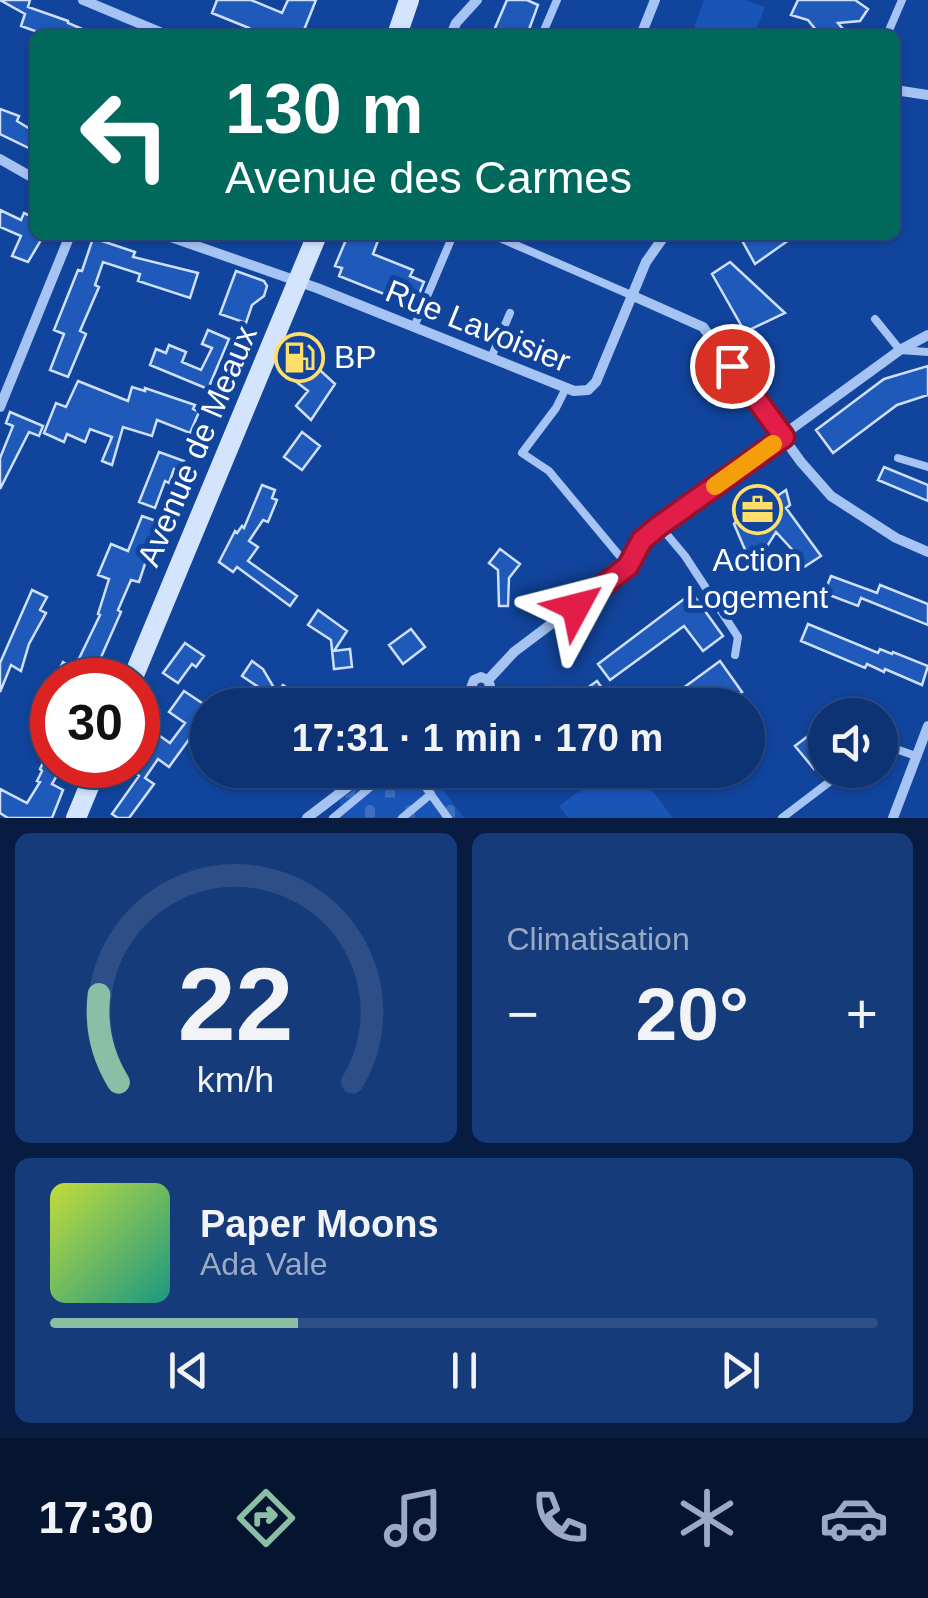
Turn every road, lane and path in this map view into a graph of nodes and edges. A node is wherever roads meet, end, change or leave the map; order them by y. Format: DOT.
graph roads {
  1 [pos="84,0"];
  2 [pos="409,0"];
  3 [pos="478,0"];
  4 [pos="556,0"];
  5 [pos="655,0"];
  6 [pos="902,0"];
  7 [pos="155,30"];
  8 [pos="398,30"];
  9 [pos="452,30"];
  10 [pos="544,30"];
  11 [pos="643,30"];
  12 [pos="889,30"];
  13 [pos="900,91"];
  14 [pos="928,95"];
  15 [pos="0,159"];
  16 [pos="30,175"];
  17 [pos="68,240"];
  18 [pos="179,240"];
  19 [pos="315,240"];
  20 [pos="450,240"];
  21 [pos="504,240"];
  22 [pos="661,240"];
  23 [pos="299,282"];
  24 [pos="631,295"];
  25 [pos="510,313"];
  26 [pos="876,319"];
  27 [pos="414,327"];
  28 [pos="928,335"];
  29 [pos="900,350"];
  30 [pos="928,352"];
  31 [pos="491,358"];
  32 [pos="566,388"];
  33 [pos="0,407"];
  34 [pos="784,437"];
  35 [pos="898,458"];
  36 [pos="928,467"];
  37 [pos="659,526"];
  38 [pos="928,552"];
  39 [pos="628,566"];
  40 [pos="734,655"];
  41 [pos="141,658"];
  42 [pos="473,688"];
  43 [pos="928,726"];
  44 [pos="898,750"];
  45 [pos="916,756"];
  46 [pos="88,788"];
  47 [pos="346,788"];
  48 [pos="370,788"];
  49 [pos="426,788"];
  50 [pos="821,788"];
  51 [pos="431,794"];
  52 [pos="326,803"];
  53 [pos="336,817"];
  54 [pos="76,818"];
  55 [pos="307,818"];
  56 [pos="402,818"];
  57 [pos="448,818"];
  58 [pos="782,818"];
  59 [pos="893,818"];
  1 -- 7 [label="street"];
  2 -- 8 [label="main road"];
  3 -- 9 [label="street"];
  4 -- 10 [label="lane"];
  5 -- 11 [label="street"];
  6 -- 12 [label="lane"];
  13 -- 14 [label="street"];
  15 -- 16 [label="street"];
  17 -- 33 [label="street"];
  18 -- 23 [label="street, Rue Lavoisier"];
  19 -- 23 [label="main road, Avenue de Meaux"];
  20 -- 27 [label="lane"];
  21 -- 24 [label="lane"];
  22 -- 24 [label="street, Rue Lavoisier"];
  23 -- 27 [label="street, Rue Lavoisier"];
  23 -- 41 [label="main road, Avenue de Meaux"];
  24 -- 32 [label="street, Rue Lavoisier"];
  24 -- 34 [label="street"];
  25 -- 31 [label="lane"];
  26 -- 29 [label="lane"];
  27 -- 31 [label="street, Rue Lavoisier"];
  28 -- 29 [label="street"];
  29 -- 30 [label="lane"];
  29 -- 34 [label="street"];
  31 -- 32 [label="street, Rue Lavoisier"];
  32 -- 39 [label="lane"];
  34 -- 37 [label="street"];
  34 -- 38 [label="street"];
  35 -- 36 [label="lane"];
  37 -- 39 [label="street"];
  37 -- 40 [label="lane"];
  39 -- 42 [label="street"];
  43 -- 45 [label="street"];
  44 -- 45 [label="lane"];
  45 -- 59 [label="street"];
  46 -- 54 [label="main road"];
  47 -- 52 [label="street"];
  48 -- 53 [label="lane"];
  49 -- 51 [label="lane"];
  50 -- 58 [label="lane"];
  51 -- 56 [label="lane"];
  51 -- 57 [label="lane"];
  52 -- 53 [label="lane"];
  52 -- 55 [label="street"];
}
